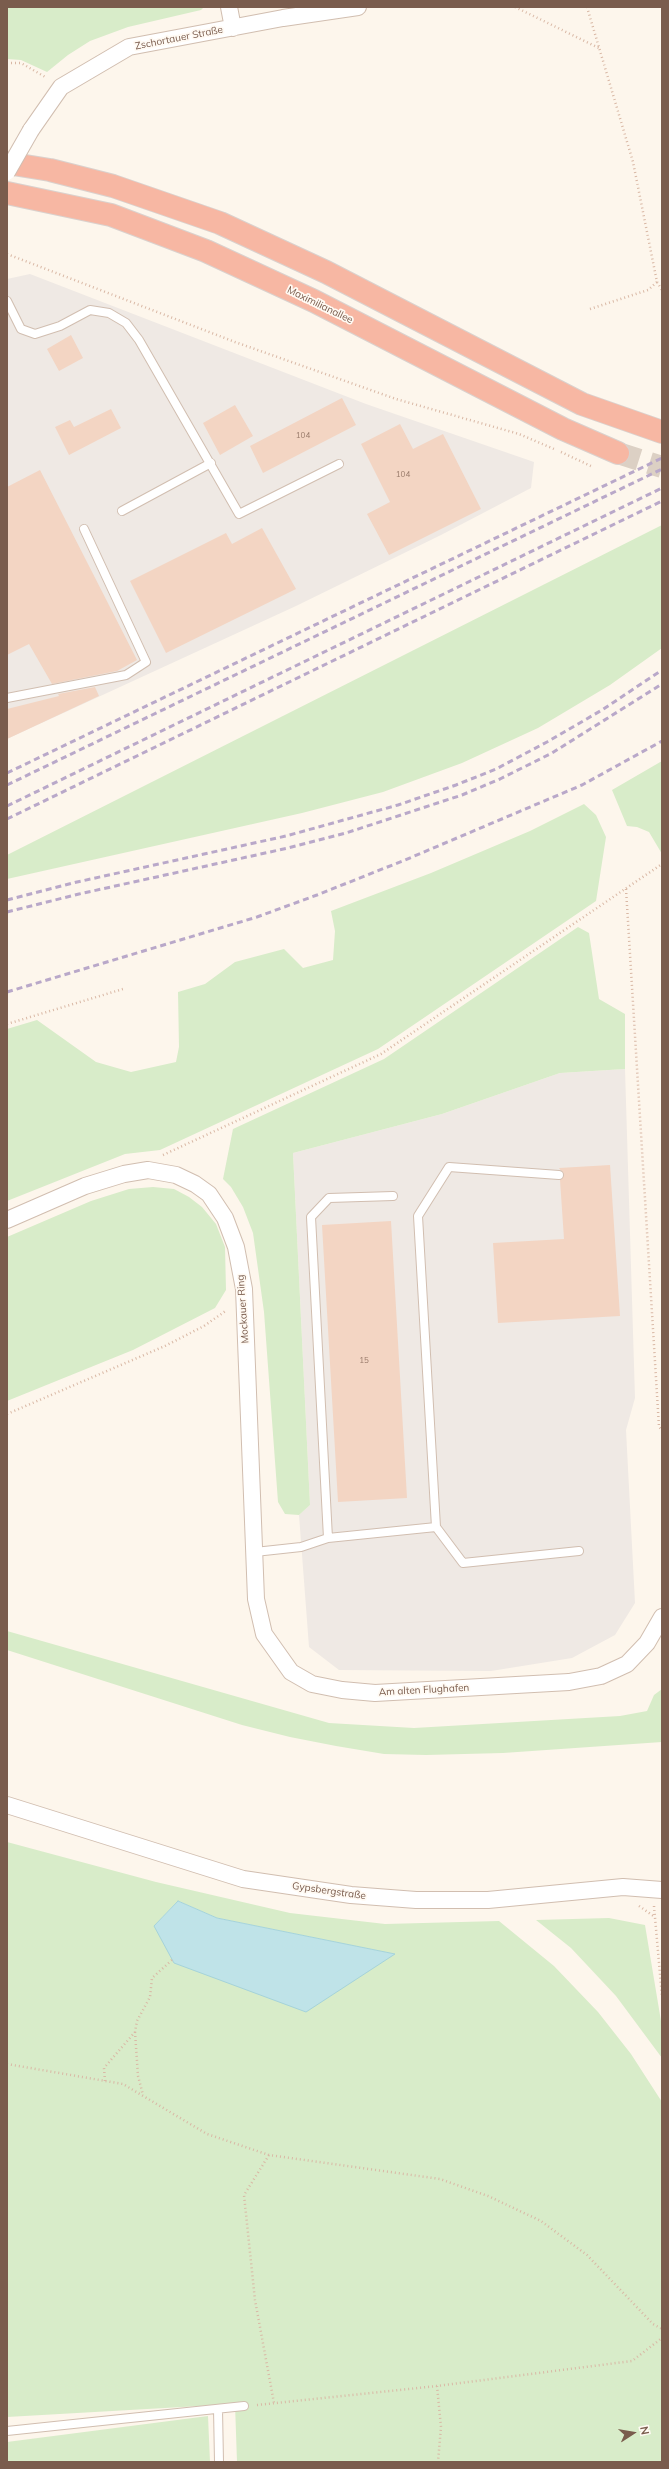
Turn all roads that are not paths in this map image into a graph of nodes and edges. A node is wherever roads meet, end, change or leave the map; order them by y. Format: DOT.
graph roads {
  1 [pos="229,7"];
  2 [pos="358,7"];
  3 [pos="232,28"];
  4 [pos="7,163"];
  5 [pos="7,172"];
  6 [pos="7,193"];
  7 [pos="7,301"];
  8 [pos="662,432"];
  9 [pos="618,453"];
  10 [pos="211,463"];
  11 [pos="339,464"];
  12 [pos="122,512"];
  13 [pos="84,529"];
  14 [pos="7,698"];
  15 [pos="559,1175"];
  16 [pos="393,1196"];
  17 [pos="7,1220"];
  18 [pos="436,1527"];
  19 [pos="328,1538"];
  20 [pos="579,1551"];
  21 [pos="255,1552"];
  22 [pos="662,1617"];
  23 [pos="7,1805"];
  24 [pos="657,1889"];
  25 [pos="244,2406"];
  26 [pos="218,2409"];
  27 [pos="7,2431"];
  28 [pos="219,2462"];
  1 -- 3 [label="street"];
  2 -- 3 [label="street, Zschortauer Straße"];
  3 -- 5 [label="street, Zschortauer Straße, bridge"];
  4 -- 8 [label="highway"];
  6 -- 9 [label="highway, Maximilianallee"];
  7 -- 10 [label="lane"];
  10 -- 11 [label="lane"];
  10 -- 12 [label="lane"];
  13 -- 14 [label="lane"];
  15 -- 18 [label="lane"];
  16 -- 19 [label="lane"];
  17 -- 21 [label="street, Mockauer Ring"];
  18 -- 19 [label="lane"];
  18 -- 20 [label="lane"];
  19 -- 21 [label="lane"];
  21 -- 22 [label="street, Am alten Flughafen"];
  23 -- 24 [label="street, Gypsbergstraße"];
  25 -- 26 [label="lane"];
  26 -- 27 [label="lane"];
  26 -- 28 [label="lane"];
}
